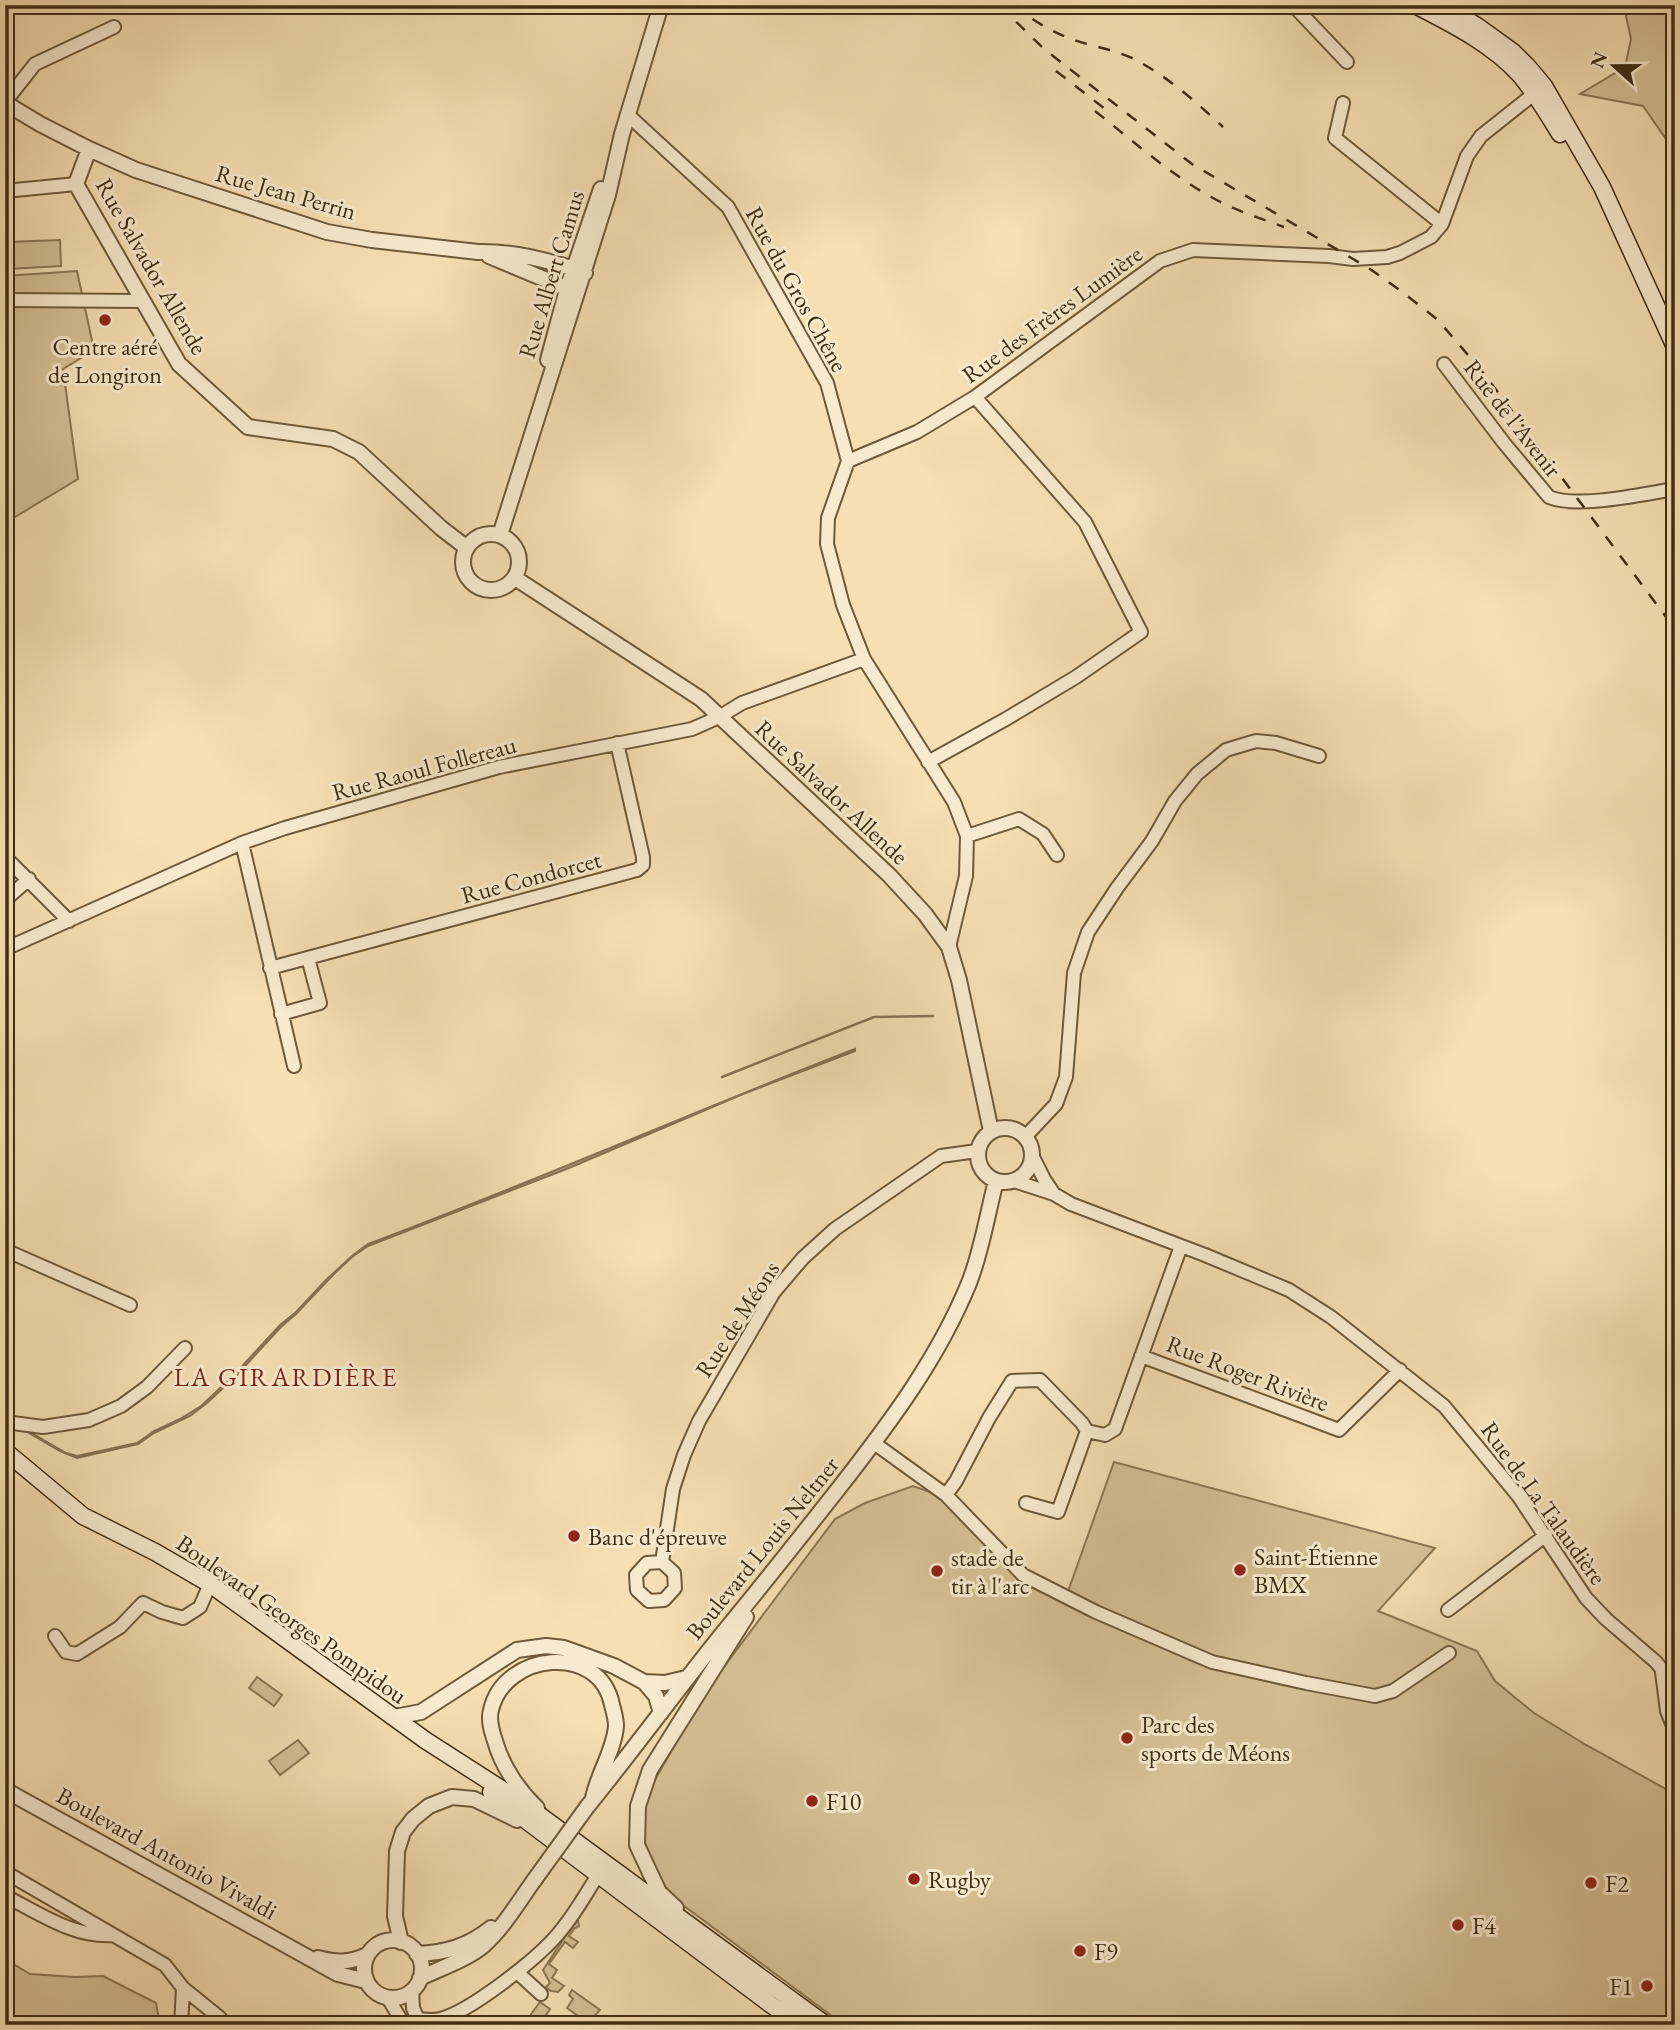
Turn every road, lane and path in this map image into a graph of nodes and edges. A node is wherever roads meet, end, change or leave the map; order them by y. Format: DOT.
graph roads {
  1 [pos="661,5"];
  2 [pos="1293,5"];
  3 [pos="1415,5"];
  4 [pos="1442,5"];
  5 [pos="114,27"];
  6 [pos="1347,62"];
  7 [pos="1539,90"];
  8 [pos="5,102"];
  9 [pos="1343,103"];
  10 [pos="628,115"];
  11 [pos="89,149"];
  12 [pos="76,184"];
  13 [pos="5,191"];
  14 [pos="1442,224"];
  15 [pos="478,252"];
  16 [pos="579,271"];
  17 [pos="573,291"];
  18 [pos="5,300"];
  19 [pos="143,301"];
  20 [pos="1675,347"];
  21 [pos="1444,364"];
  22 [pos="975,397"];
  23 [pos="848,461"];
  24 [pos="1675,489"];
  25 [pos="500,535"];
  26 [pos="467,548"];
  27 [pos="515,578"];
  28 [pos="864,659"];
  29 [pos="719,717"];
  30 [pos="617,743"];
  31 [pos="1319,756"];
  32 [pos="928,762"];
  33 [pos="967,836"];
  34 [pos="243,843"];
  35 [pos="1057,855"];
  36 [pos="5,857"];
  37 [pos="29,879"];
  38 [pos="5,900"];
  39 [pos="69,921"];
  40 [pos="949,947"];
  41 [pos="5,949"];
  42 [pos="308,958"];
  43 [pos="270,968"];
  44 [pos="281,1014"];
  45 [pos="293,1066"];
  46 [pos="991,1131"];
  47 [pos="1025,1137"];
  48 [pos="977,1151"];
  49 [pos="1032,1154"];
  50 [pos="996,1181"];
  51 [pos="1014,1181"];
  52 [pos="1054,1194"];
  53 [pos="1181,1246"];
  54 [pos="5,1250"];
  55 [pos="130,1305"];
  56 [pos="184,1348"];
  57 [pos="1141,1356"];
  58 [pos="1400,1370"];
  59 [pos="5,1422"];
  60 [pos="1087,1431"];
  61 [pos="874,1443"];
  62 [pos="5,1451"];
  63 [pos="946,1495"];
  64 [pos="1026,1503"];
  65 [pos="1546,1535"];
  66 [pos="783,1560"];
  67 [pos="662,1562"];
  68 [pos="210,1584"];
  69 [pos="1448,1610"];
  70 [pos="55,1636"];
  71 [pos="1449,1653"];
  72 [pos="1662,1672"];
  73 [pos="686,1678"];
  74 [pos="644,1682"];
  75 [pos="1675,1694"];
  76 [pos="661,1713"];
  77 [pos="394,1717"];
  78 [pos="1675,1731"];
  79 [pos="5,1790"];
  80 [pos="590,1804"];
  81 [pos="585,1857"];
  82 [pos="5,1872"];
  83 [pos="598,1875"];
  84 [pos="5,1896"];
  85 [pos="509,1914"];
  86 [pos="113,1935"];
  87 [pos="710,1941"];
  88 [pos="401,1942"];
  89 [pos="417,1954"];
  90 [pos="367,1955"];
  91 [pos="306,1956"];
  92 [pos="517,1972"];
  93 [pos="366,1981"];
  94 [pos="416,1985"];
  95 [pos="183,1988"];
  96 [pos="541,1994"];
  97 [pos="388,1998"];
  98 [pos="419,2022"];
  99 [pos="180,2025"];
  100 [pos="223,2025"];
  101 [pos="404,2025"];
  102 [pos="800,2025"];
  103 [pos="826,2025"];
  1 -- 10 [label="street, Rue Albert Camus"];
  2 -- 6 [label="street"];
  3 -- 7 [label="main road"];
  4 -- 7 [label="main road"];
  5 -- 8 [label="street"];
  7 -- 14 [label="street, Rue des Frères Lumière"];
  7 -- 20 [label="main road"];
  8 -- 11 [label="street, Rue Salvador Allende"];
  9 -- 14 [label="street"];
  10 -- 16 [label="street, Rue Albert Camus"];
  10 -- 23 [label="street, Rue du Gros Chêne"];
  11 -- 12 [label="street, Rue Salvador Allende"];
  11 -- 15 [label="street, Rue Jean Perrin"];
  12 -- 13 [label="street"];
  12 -- 19 [label="street, Rue Salvador Allende"];
  14 -- 22 [label="street, Rue des Frères Lumière"];
  15 -- 16 [label="street, Rue Jean Perrin"];
  15 -- 17 [label="street, Rue Jean Perrin"];
  16 -- 17 [label="street, Rue Albert Camus"];
  17 -- 25 [label="street, Rue Albert Camus"];
  18 -- 19 [label="street"];
  19 -- 26 [label="street, Rue Salvador Allende"];
  21 -- 24 [label="street, Rue de l'Avenir"];
  22 -- 23 [label="street, Rue des Frères Lumière"];
  22 -- 32 [label="street"];
  23 -- 28 [label="street"];
  25 -- 26 [label="street"];
  25 -- 27 [label="street"];
  26 -- 27 [label="street"];
  27 -- 29 [label="street, Rue Salvador Allende"];
  28 -- 29 [label="street, Rue Raoul Follereau"];
  28 -- 32 [label="street"];
  29 -- 30 [label="street, Rue Raoul Follereau"];
  29 -- 40 [label="street, Rue Salvador Allende"];
  30 -- 34 [label="street, Rue Raoul Follereau"];
  30 -- 42 [label="street, Rue Condorcet"];
  31 -- 47 [label="street"];
  32 -- 33 [label="street"];
  33 -- 35 [label="street"];
  33 -- 40 [label="street"];
  34 -- 39 [label="street, Rue Raoul Follereau"];
  34 -- 43 [label="street"];
  36 -- 37 [label="street"];
  37 -- 38 [label="street"];
  37 -- 39 [label="street"];
  39 -- 41 [label="street, Rue Raoul Follereau"];
  40 -- 46 [label="street, Rue Salvador Allende"];
  42 -- 43 [label="street, Rue Condorcet"];
  42 -- 44 [label="street"];
  43 -- 44 [label="street"];
  44 -- 45 [label="street"];
  46 -- 47 [label="street"];
  46 -- 48 [label="street"];
  47 -- 49 [label="street"];
  48 -- 50 [label="street"];
  48 -- 67 [label="street, Rue de Méons"];
  49 -- 51 [label="street"];
  49 -- 52 [label="street"];
  50 -- 51 [label="street"];
  50 -- 61 [label="street, Boulevard Louis Neltner"];
  51 -- 52 [label="street, Rue de La Talaudière"];
  52 -- 53 [label="street, Rue de La Talaudière"];
  53 -- 57 [label="street"];
  53 -- 58 [label="street, Rue de La Talaudière"];
  54 -- 55 [label="street"];
  56 -- 59 [label="street"];
  57 -- 58 [label="street, Rue Roger Rivière"];
  57 -- 60 [label="street"];
  58 -- 65 [label="street, Rue de La Talaudière"];
  60 -- 63 [label="street"];
  60 -- 64 [label="street"];
  61 -- 63 [label="street"];
  61 -- 66 [label="street, Boulevard Louis Neltner"];
  62 -- 68 [label="main road, Boulevard Georges Pompidou"];
  63 -- 71 [label="street"];
  65 -- 69 [label="street"];
  65 -- 72 [label="street, Rue de La Talaudière"];
  66 -- 73 [label="street, Boulevard Louis Neltner"];
  66 -- 87 [label="street"];
  68 -- 70 [label="street"];
  68 -- 77 [label="main road, Boulevard Georges Pompidou"];
  72 -- 75 [label="street, Rue de La Talaudière"];
  72 -- 78 [label="street"];
  73 -- 74 [label="street"];
  73 -- 76 [label="street, Boulevard Louis Neltner"];
  74 -- 76 [label="street"];
  74 -- 77 [label="street"];
  76 -- 80 [label="street, Boulevard Louis Neltner"];
  77 -- 81 [label="main road, Boulevard Georges Pompidou"];
  79 -- 91 [label="street, Boulevard Antonio Vivaldi"];
  80 -- 81 [label="street"];
  80 -- 85 [label="street, Boulevard Louis Neltner, bridge"];
  81 -- 83 [label="main road"];
  81 -- 87 [label="main road"];
  81 -- 88 [label="street"];
  82 -- 86 [label="street"];
  83 -- 92 [label="street"];
  83 -- 102 [label="main road"];
  84 -- 86 [label="street"];
  85 -- 89 [label="street, Boulevard Louis Neltner"];
  85 -- 94 [label="street, Boulevard Louis Neltner"];
  86 -- 95 [label="street"];
  87 -- 103 [label="main road"];
  88 -- 89 [label="street"];
  88 -- 90 [label="street"];
  89 -- 94 [label="street"];
  90 -- 91 [label="street, Boulevard Antonio Vivaldi"];
  90 -- 93 [label="street"];
  91 -- 93 [label="street, Boulevard Antonio Vivaldi"];
  92 -- 96 [label="street"];
  92 -- 98 [label="street"];
  93 -- 97 [label="street"];
  94 -- 97 [label="street"];
  94 -- 98 [label="street"];
  95 -- 99 [label="street"];
  95 -- 100 [label="street"];
  97 -- 101 [label="street"];
}
